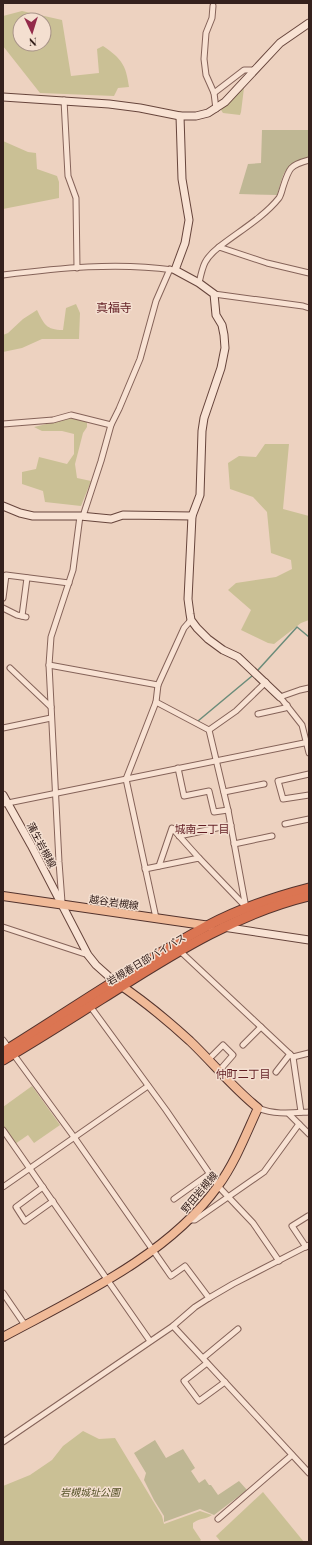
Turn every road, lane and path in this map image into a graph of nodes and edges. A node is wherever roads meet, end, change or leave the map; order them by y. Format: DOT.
graph roads {
  1 [pos="213,6"];
  2 [pos="309,23"];
  3 [pos="254,70"];
  4 [pos="214,93"];
  5 [pos="3,97"];
  6 [pos="64,100"];
  7 [pos="216,109"];
  8 [pos="180,116"];
  9 [pos="309,160"];
  10 [pos="219,247"];
  11 [pos="77,268"];
  12 [pos="173,270"];
  13 [pos="309,273"];
  14 [pos="3,275"];
  15 [pos="199,283"];
  16 [pos="214,294"];
  17 [pos="309,308"];
  18 [pos="3,424"];
  19 [pos="111,425"];
  20 [pos="3,506"];
  21 [pos="81,516"];
  22 [pos="192,516"];
  23 [pos="27,578"];
  24 [pos="69,583"];
  25 [pos="3,598"];
  26 [pos="3,608"];
  27 [pos="191,620"];
  28 [pos="49,665"];
  29 [pos="10,668"];
  30 [pos="266,682"];
  31 [pos="158,685"];
  32 [pos="309,690"];
  33 [pos="280,697"];
  34 [pos="156,702"];
  35 [pos="287,705"];
  36 [pos="50,707"];
  37 [pos="258,714"];
  38 [pos="51,718"];
  39 [pos="3,728"];
  40 [pos="209,730"];
  41 [pos="308,742"];
  42 [pos="309,753"];
  43 [pos="217,760"];
  44 [pos="178,768"];
  45 [pos="309,774"];
  46 [pos="126,779"];
  47 [pos="264,784"];
  48 [pos="224,792"];
  49 [pos="56,793"];
  50 [pos="3,795"];
  51 [pos="309,795"];
  52 [pos="5,803"];
  53 [pos="228,810"];
  54 [pos="309,819"];
  55 [pos="285,824"];
  56 [pos="231,825"];
  57 [pos="179,836"];
  58 [pos="272,836"];
  59 [pos="234,844"];
  60 [pos="199,858"];
  61 [pos="159,866"];
  62 [pos="145,869"];
  63 [pos="309,888"];
  64 [pos="3,896"];
  65 [pos="309,896"];
  66 [pos="63,905"];
  67 [pos="246,908"];
  68 [pos="156,918"];
  69 [pos="208,925"];
  70 [pos="3,927"];
  71 [pos="223,927"];
  72 [pos="309,940"];
  73 [pos="180,951"];
  74 [pos="88,955"];
  75 [pos="119,984"];
  76 [pos="90,1006"];
  77 [pos="261,1027"];
  78 [pos="3,1040"];
  79 [pos="243,1045"];
  80 [pos="8,1051"];
  81 [pos="309,1053"];
  82 [pos="291,1055"];
  83 [pos="3,1060"];
  84 [pos="208,1060"];
  85 [pos="219,1071"];
  86 [pos="276,1072"];
  87 [pos="148,1086"];
  88 [pos="258,1108"];
  89 [pos="301,1112"];
  90 [pos="309,1112"];
  91 [pos="289,1114"];
  92 [pos="299,1124"];
  93 [pos="3,1130"];
  94 [pos="309,1134"];
  95 [pos="74,1138"];
  96 [pos="30,1168"];
  97 [pos="210,1174"];
  98 [pos="218,1186"];
  99 [pos="3,1187"];
  100 [pos="43,1187"];
  101 [pos="228,1197"];
  102 [pos="174,1199"];
  103 [pos="53,1201"];
  104 [pos="308,1216"];
  105 [pos="189,1220"];
  106 [pos="308,1246"];
  107 [pos="152,1250"];
  108 [pos="279,1261"];
  109 [pos="108,1280"];
  110 [pos="3,1293"];
  111 [pos="209,1298"];
  112 [pos="25,1325"];
  113 [pos="173,1326"];
  114 [pos="238,1329"];
  115 [pos="3,1337"];
  116 [pos="150,1341"];
  117 [pos="205,1360"];
  118 [pos="225,1382"];
  119 [pos="3,1442"];
  120 [pos="292,1455"];
  121 [pos="309,1473"];
  122 [pos="218,1519"];
  1 -- 4 [label="street"];
  2 -- 3 [label="street"];
  3 -- 4 [label="street"];
  3 -- 7 [label="street"];
  4 -- 7 [label="street"];
  5 -- 6 [label="street"];
  6 -- 8 [label="street"];
  6 -- 11 [label="street"];
  7 -- 8 [label="street"];
  8 -- 12 [label="street"];
  9 -- 10 [label="street"];
  10 -- 13 [label="street"];
  10 -- 15 [label="street"];
  11 -- 12 [label="street"];
  11 -- 14 [label="street"];
  12 -- 15 [label="street"];
  12 -- 19 [label="street"];
  15 -- 16 [label="street"];
  16 -- 17 [label="street"];
  16 -- 22 [label="street"];
  18 -- 19 [label="street"];
  19 -- 21 [label="street"];
  20 -- 21 [label="street"];
  21 -- 22 [label="street"];
  21 -- 24 [label="street"];
  22 -- 27 [label="street"];
  23 -- 24 [label="street"];
  23 -- 25 [label="street"];
  23 -- 26 [label="street"];
  24 -- 28 [label="street"];
  27 -- 30 [label="street"];
  27 -- 31 [label="street"];
  28 -- 31 [label="street"];
  28 -- 36 [label="street"];
  29 -- 36 [label="street"];
  30 -- 33 [label="street"];
  30 -- 40 [label="street"];
  31 -- 34 [label="street"];
  32 -- 33 [label="street"];
  33 -- 35 [label="street"];
  34 -- 40 [label="street"];
  34 -- 46 [label="street"];
  35 -- 37 [label="street"];
  35 -- 41 [label="street"];
  36 -- 38 [label="street"];
  38 -- 39 [label="street"];
  38 -- 49 [label="street"];
  40 -- 43 [label="street"];
  41 -- 42 [label="street"];
  41 -- 43 [label="street"];
  43 -- 44 [label="street"];
  43 -- 48 [label="street"];
  44 -- 46 [label="street"];
  44 -- 53 [label="street"];
  45 -- 51 [label="street"];
  46 -- 49 [label="street"];
  46 -- 62 [label="street"];
  47 -- 48 [label="street"];
  48 -- 53 [label="street"];
  49 -- 52 [label="street"];
  49 -- 66 [label="street"];
  50 -- 52 [label="street, 蒲生岩槻線"];
  52 -- 66 [label="street, 蒲生岩槻線"];
  53 -- 56 [label="street"];
  54 -- 55 [label="street"];
  56 -- 57 [label="street"];
  56 -- 59 [label="street"];
  57 -- 60 [label="street"];
  57 -- 61 [label="street"];
  58 -- 59 [label="street"];
  59 -- 67 [label="street"];
  60 -- 61 [label="street"];
  60 -- 67 [label="street"];
  61 -- 62 [label="street"];
  62 -- 68 [label="street"];
  63 -- 67 [label="highway, 岩槻春日部バイパス"];
  64 -- 66 [label="main road, 越谷岩槻線"];
  65 -- 71 [label="highway, 岩槻春日部バイパス"];
  66 -- 68 [label="main road, 越谷岩槻線"];
  66 -- 74 [label="street, 蒲生岩槻線"];
  67 -- 69 [label="highway, 岩槻春日部バイパス"];
  68 -- 69 [label="main road, 越谷岩槻線"];
  69 -- 71 [label="main road, 越谷岩槻線"];
  69 -- 75 [label="highway, 岩槻春日部バイパス"];
  70 -- 74 [label="street"];
  71 -- 72 [label="street"];
  71 -- 73 [label="highway, 岩槻春日部バイパス"];
  73 -- 75 [label="highway, 岩槻春日部バイパス"];
  73 -- 77 [label="street"];
  74 -- 75 [label="street, 蒲生岩槻線"];
  75 -- 76 [label="highway, 岩槻春日部バイパス"];
  75 -- 80 [label="highway, 岩槻春日部バイパス"];
  75 -- 84 [label="main road"];
  76 -- 80 [label="highway, 岩槻春日部バイパス"];
  76 -- 87 [label="street"];
  77 -- 79 [label="street"];
  77 -- 82 [label="street"];
  78 -- 80 [label="street"];
  80 -- 83 [label="highway, 岩槻春日部バイパス"];
  80 -- 95 [label="street"];
  81 -- 82 [label="street"];
  82 -- 86 [label="street"];
  82 -- 89 [label="street"];
  84 -- 85 [label="main road"];
  84 -- 85 [label="street"];
  85 -- 88 [label="main road"];
  87 -- 95 [label="street"];
  87 -- 97 [label="street"];
  88 -- 91 [label="street"];
  88 -- 98 [label="main road, 野田岩槻線"];
  89 -- 90 [label="street"];
  89 -- 91 [label="street"];
  91 -- 92 [label="street"];
  92 -- 94 [label="street"];
  92 -- 101 [label="street"];
  93 -- 96 [label="street"];
  95 -- 96 [label="street"];
  95 -- 107 [label="street"];
  96 -- 99 [label="street"];
  96 -- 100 [label="street"];
  97 -- 98 [label="street"];
  97 -- 102 [label="street"];
  98 -- 101 [label="street"];
  98 -- 105 [label="main road, 野田岩槻線"];
  100 -- 103 [label="street"];
  100 -- 103 [label="street"];
  101 -- 105 [label="street"];
  101 -- 108 [label="street"];
  103 -- 109 [label="street"];
  104 -- 106 [label="street"];
  105 -- 107 [label="main road, 野田岩槻線"];
  106 -- 108 [label="street"];
  107 -- 109 [label="main road, 野田岩槻線"];
  107 -- 111 [label="street"];
  108 -- 111 [label="street"];
  109 -- 112 [label="main road, 野田岩槻線"];
  109 -- 116 [label="street"];
  110 -- 112 [label="street"];
  111 -- 113 [label="street"];
  112 -- 115 [label="main road, 野田岩槻線"];
  113 -- 116 [label="street"];
  113 -- 117 [label="street"];
  114 -- 117 [label="street"];
  116 -- 119 [label="street"];
  117 -- 118 [label="street"];
  117 -- 118 [label="street"];
  118 -- 120 [label="street"];
  120 -- 121 [label="street"];
  120 -- 122 [label="street"];
}
